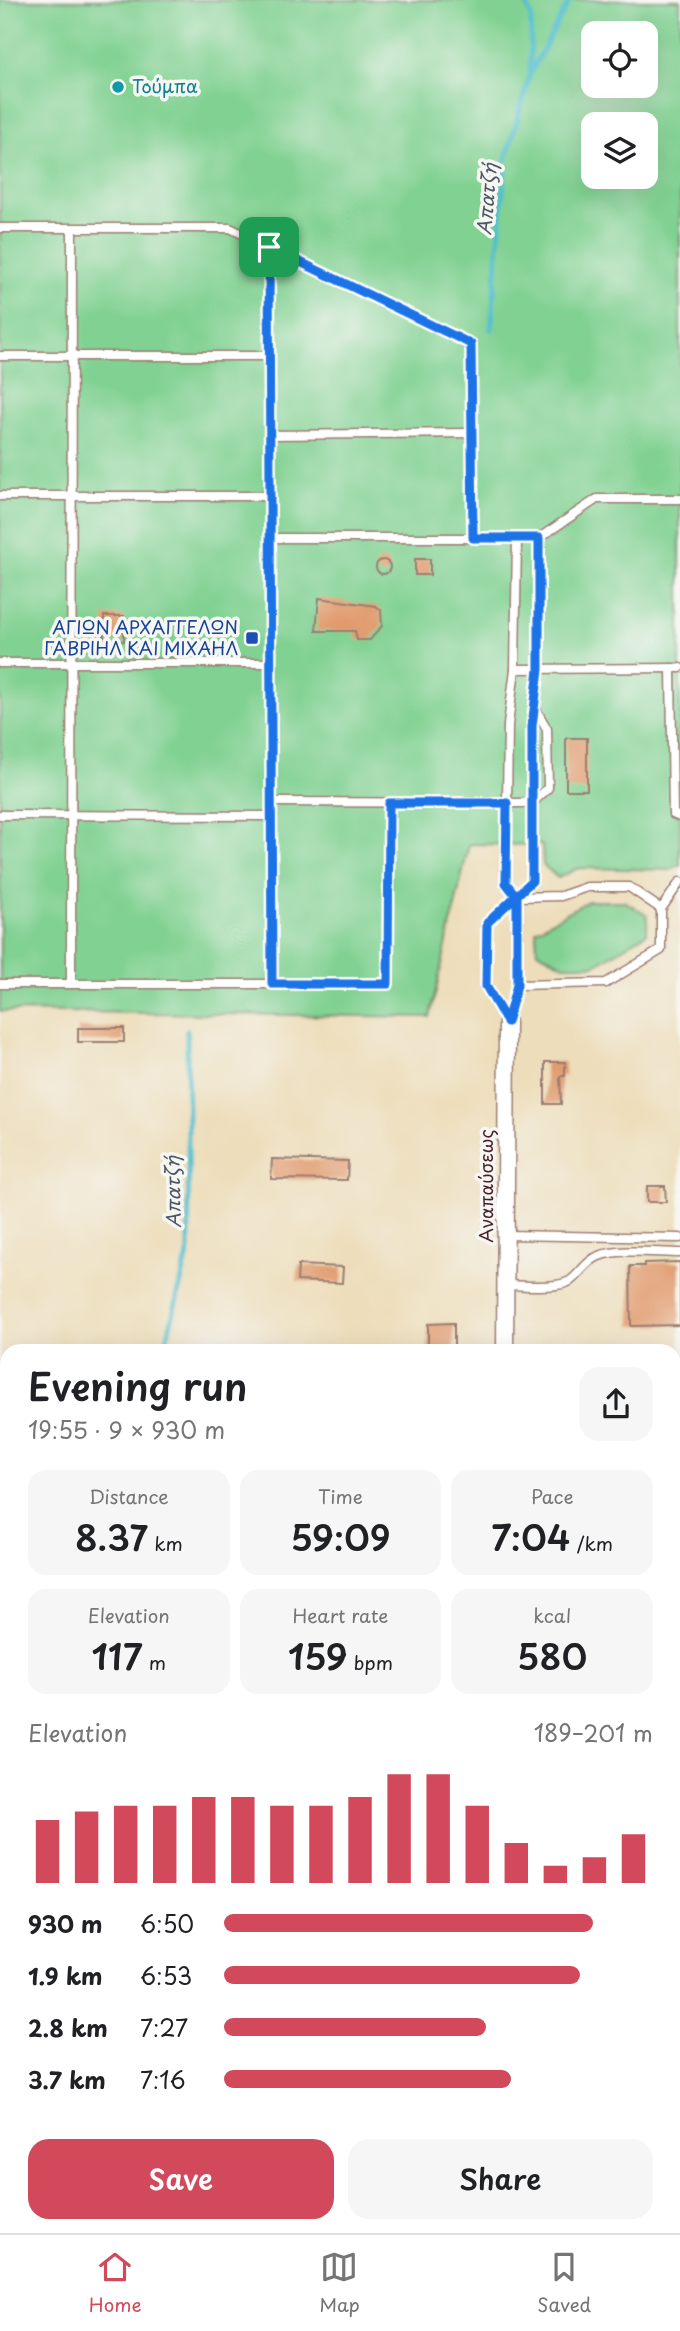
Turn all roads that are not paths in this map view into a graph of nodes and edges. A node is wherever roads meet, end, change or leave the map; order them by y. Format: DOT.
graph roads {
  1 [pos="0,228"];
  2 [pos="72,228"];
  3 [pos="269,247"];
  4 [pos="0,356"];
  5 [pos="72,356"];
  6 [pos="269,356"];
  7 [pos="472,433"];
  8 [pos="270,435"];
  9 [pos="270,495"];
  10 [pos="0,496"];
  11 [pos="72,496"];
  12 [pos="680,499"];
  13 [pos="270,538"];
  14 [pos="473,538"];
  15 [pos="517,538"];
  16 [pos="539,538"];
  17 [pos="0,663"];
  18 [pos="72,663"];
  19 [pos="271,663"];
  20 [pos="676,668"];
  21 [pos="539,669"];
  22 [pos="515,670"];
  23 [pos="534,706"];
  24 [pos="272,802"];
  25 [pos="389,803"];
  26 [pos="507,803"];
  27 [pos="532,803"];
  28 [pos="0,815"];
  29 [pos="71,815"];
  30 [pos="272,816"];
  31 [pos="680,817"];
  32 [pos="680,882"];
  33 [pos="517,897"];
  34 [pos="661,909"];
  35 [pos="0,984"];
  36 [pos="71,984"];
  37 [pos="272,984"];
  38 [pos="517,985"];
  39 [pos="507,1022"];
  40 [pos="506,1236"];
  41 [pos="680,1238"];
  42 [pos="680,1253"];
  43 [pos="505,1285"];
  44 [pos="505,1344"];
  1 -- 2 [label="lane"];
  2 -- 3 [label="lane"];
  2 -- 5 [label="lane"];
  3 -- 6 [label="lane"];
  3 -- 7 [label="lane"];
  4 -- 5 [label="lane"];
  5 -- 6 [label="lane"];
  5 -- 11 [label="lane"];
  6 -- 8 [label="lane"];
  7 -- 8 [label="lane"];
  7 -- 14 [label="lane"];
  8 -- 9 [label="lane"];
  9 -- 11 [label="lane"];
  9 -- 13 [label="lane"];
  10 -- 11 [label="lane"];
  11 -- 18 [label="lane"];
  12 -- 16 [label="lane"];
  13 -- 14 [label="lane"];
  13 -- 19 [label="lane"];
  14 -- 15 [label="lane"];
  15 -- 16 [label="lane"];
  15 -- 22 [label="lane"];
  16 -- 21 [label="lane"];
  17 -- 18 [label="lane"];
  18 -- 19 [label="lane"];
  18 -- 29 [label="lane"];
  19 -- 24 [label="lane"];
  20 -- 21 [label="lane"];
  20 -- 31 [label="lane"];
  21 -- 22 [label="lane"];
  21 -- 23 [label="lane"];
  22 -- 26 [label="lane"];
  23 -- 27 [label="lane"];
  23 -- 27 [label="lane"];
  24 -- 25 [label="lane"];
  24 -- 30 [label="lane"];
  25 -- 26 [label="lane"];
  25 -- 37 [label="lane"];
  26 -- 27 [label="lane"];
  26 -- 33 [label="lane"];
  27 -- 33 [label="lane"];
  28 -- 29 [label="lane"];
  29 -- 30 [label="lane"];
  29 -- 36 [label="lane"];
  30 -- 37 [label="lane"];
  32 -- 34 [label="lane"];
  33 -- 34 [label="lane"];
  33 -- 38 [label="lane"];
  33 -- 39 [label="lane"];
  34 -- 38 [label="lane"];
  35 -- 36 [label="lane"];
  36 -- 37 [label="lane"];
  38 -- 39 [label="lane"];
  39 -- 40 [label="street, Αναπαύσεως"];
  40 -- 41 [label="lane"];
  40 -- 43 [label="street, Αναπαύσεως"];
  42 -- 43 [label="lane"];
  43 -- 44 [label="street, Αναπαύσεως"];
}
